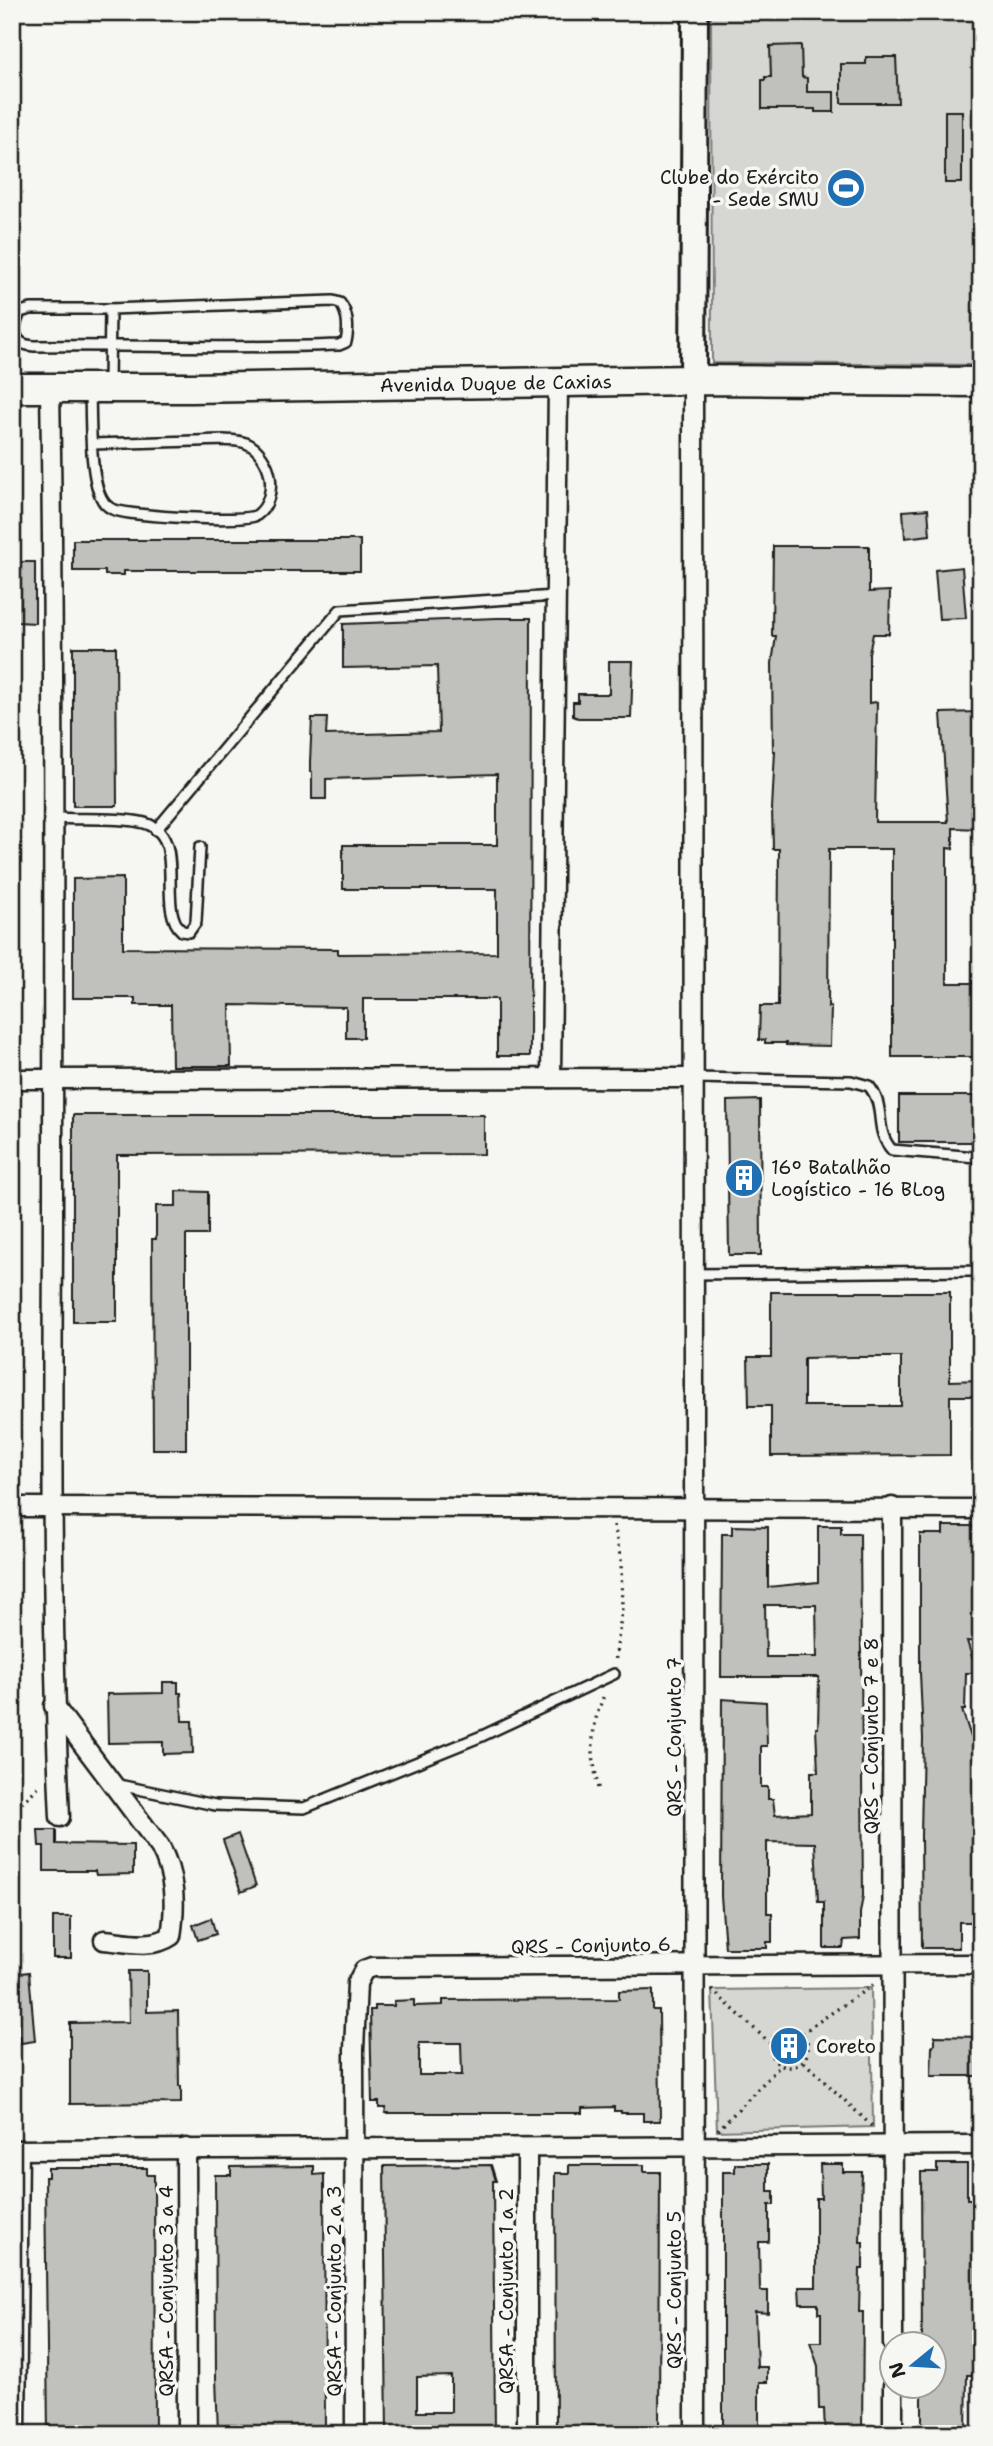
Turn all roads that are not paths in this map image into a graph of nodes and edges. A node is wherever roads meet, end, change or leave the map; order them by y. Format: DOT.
graph roads {
  1 [pos="695,12"];
  2 [pos="110,309"];
  3 [pos="109,345"];
  4 [pos="694,380"];
  5 [pos="558,382"];
  6 [pos="981,382"];
  7 [pos="12,388"];
  8 [pos="50,389"];
  9 [pos="99,389"];
  10 [pos="93,444"];
  11 [pos="981,580"];
  12 [pos="981,595"];
  13 [pos="556,596"];
  14 [pos="52,818"];
  15 [pos="156,830"];
  16 [pos="200,847"];
  17 [pos="53,1078"];
  18 [pos="551,1078"];
  19 [pos="694,1078"];
  20 [pos="12,1079"];
  21 [pos="981,1162"];
  22 [pos="981,1268"];
  23 [pos="694,1274"];
  24 [pos="52,1506"];
  25 [pos="12,1507"];
  26 [pos="892,1507"];
  27 [pos="695,1509"];
  28 [pos="981,1509"];
  29 [pos="614,1674"];
  30 [pos="54,1706"];
  31 [pos="112,1784"];
  32 [pos="60,1817"];
  33 [pos="104,1940"];
  34 [pos="981,1964"];
  35 [pos="694,1965"];
  36 [pos="893,1965"];
  37 [pos="357,1983"];
  38 [pos="891,2144"];
  39 [pos="981,2145"];
  40 [pos="696,2146"];
  41 [pos="186,2148"];
  42 [pos="355,2148"];
  43 [pos="527,2148"];
  44 [pos="15,2150"];
  45 [pos="893,2330"];
  46 [pos="893,2400"];
  47 [pos="16,2434"];
  48 [pos="187,2434"];
  49 [pos="355,2434"];
  50 [pos="527,2434"];
  51 [pos="695,2434"];
  52 [pos="893,2434"];
  1 -- 4 [label="street"];
  2 -- 3 [label="lane"];
  2 -- 3 [label="lane"];
  2 -- 3 [label="lane"];
  3 -- 9 [label="lane"];
  4 -- 5 [label="main road, Avenida Duque de Caxias"];
  4 -- 6 [label="main road, Avenida Duque de Caxias"];
  4 -- 19 [label="street, QRS - Conjunto 7"];
  5 -- 9 [label="main road, Avenida Duque de Caxias"];
  5 -- 13 [label="street"];
  7 -- 8 [label="main road, Avenida Duque de Caxias"];
  8 -- 9 [label="main road, Avenida Duque de Caxias"];
  8 -- 14 [label="street"];
  9 -- 10 [label="lane"];
  10 -- 10 [label="lane"];
  11 -- 12 [label="lane"];
  13 -- 15 [label="lane"];
  13 -- 18 [label="street"];
  14 -- 15 [label="lane"];
  14 -- 17 [label="street"];
  15 -- 16 [label="lane"];
  17 -- 18 [label="street"];
  17 -- 20 [label="street"];
  17 -- 24 [label="street"];
  18 -- 19 [label="street"];
  19 -- 21 [label="lane"];
  19 -- 23 [label="street, QRS - Conjunto 7"];
  22 -- 23 [label="lane"];
  23 -- 27 [label="street, QRS - Conjunto 7"];
  24 -- 25 [label="street"];
  24 -- 27 [label="street"];
  24 -- 30 [label="street"];
  26 -- 27 [label="street"];
  26 -- 28 [label="street"];
  26 -- 36 [label="street, QRS - Conjunto 7 e 8"];
  27 -- 35 [label="street, QRS - Conjunto 7"];
  29 -- 31 [label="lane"];
  30 -- 31 [label="street"];
  30 -- 32 [label="street"];
  31 -- 33 [label="street"];
  34 -- 36 [label="street"];
  35 -- 36 [label="street"];
  35 -- 37 [label="street, QRS - Conjunto 6"];
  35 -- 40 [label="street, QRS - Conjunto 6"];
  36 -- 38 [label="street, QRS - Conjunto 7 e 8"];
  37 -- 42 [label="street, QRSA - Conjunto 2 a 3"];
  38 -- 39 [label="street"];
  38 -- 40 [label="street"];
  38 -- 45 [label="street, QRS - Conjunto 7 e 8"];
  40 -- 43 [label="street"];
  40 -- 51 [label="street, QRS - Conjunto 5"];
  41 -- 42 [label="street"];
  41 -- 44 [label="street"];
  41 -- 48 [label="street, QRSA - Conjunto 3 a 4"];
  42 -- 43 [label="street"];
  42 -- 49 [label="street, QRSA - Conjunto 2 a 3"];
  43 -- 50 [label="street, QRSA - Conjunto 1 a 2"];
  44 -- 47 [label="street"];
  46 -- 52 [label="street"];
}
